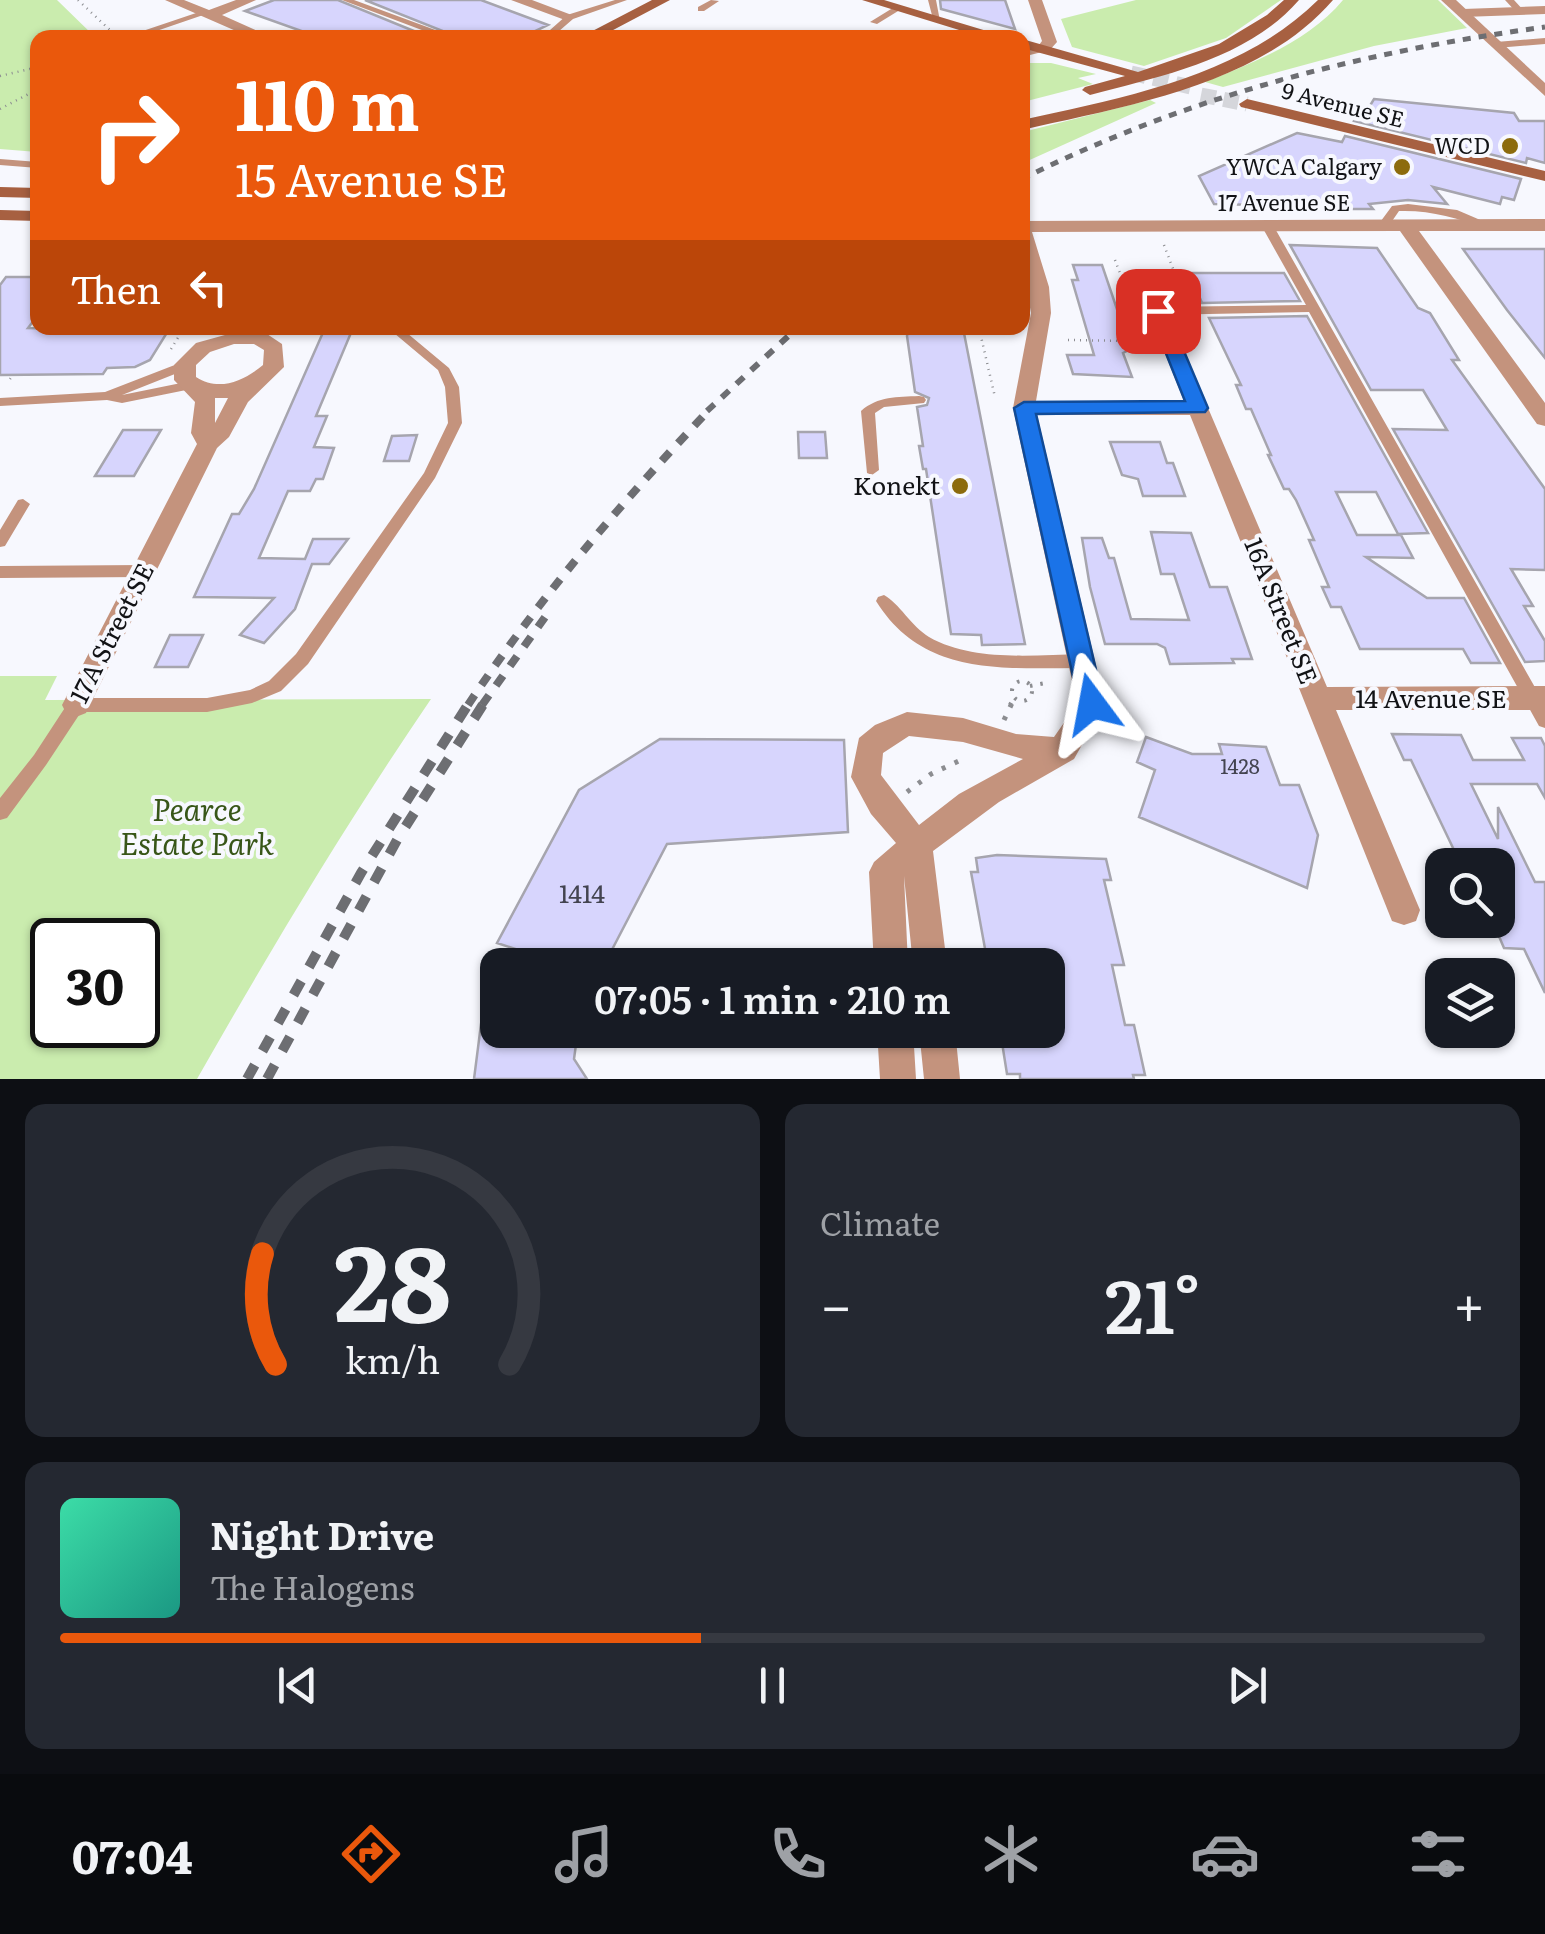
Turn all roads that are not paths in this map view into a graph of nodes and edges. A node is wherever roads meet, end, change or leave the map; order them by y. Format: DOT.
graph roads {
  1 [pos="172,0"];
  2 [pos="250,0"];
  3 [pos="346,0"];
  4 [pos="518,0"];
  5 [pos="623,0"];
  6 [pos="663,0"];
  7 [pos="869,0"];
  8 [pos="932,0"];
  9 [pos="1035,0"];
  10 [pos="1292,0"];
  11 [pos="1326,0"];
  12 [pos="1448,0"];
  13 [pos="1509,0"];
  14 [pos="899,8"];
  15 [pos="1545,10"];
  16 [pos="1463,12"];
  17 [pos="1522,12"];
  18 [pos="207,14"];
  19 [pos="570,17"];
  20 [pos="938,19"];
  21 [pos="874,22"];
  22 [pos="153,30"];
  23 [pos="246,30"];
  24 [pos="430,30"];
  25 [pos="558,30"];
  26 [pos="602,30"];
  27 [pos="976,30"];
  28 [pos="1545,38"];
  29 [pos="1030,45"];
  30 [pos="1496,45"];
  31 [pos="1042,48"];
  32 [pos="1030,52"];
  33 [pos="1131,73"];
  34 [pos="1545,92"];
  35 [pos="1247,104"];
  36 [pos="1030,106"];
  37 [pos="1030,123"];
  38 [pos="0,162"];
  39 [pos="30,164"];
  40 [pos="1545,176"];
  41 [pos="0,192"];
  42 [pos="30,193"];
  43 [pos="0,214"];
  44 [pos="30,216"];
  45 [pos="1268,225"];
  46 [pos="1394,225"];
  47 [pos="1544,226"];
  48 [pos="1030,229"];
  49 [pos="1030,256"];
  50 [pos="1165,308"];
  51 [pos="1313,308"];
  52 [pos="242,335"];
  53 [pos="256,335"];
  54 [pos="282,335"];
  55 [pos="403,335"];
  56 [pos="275,348"];
  57 [pos="260,379"];
  58 [pos="190,380"];
  59 [pos="108,396"];
  60 [pos="919,400"];
  61 [pos="0,402"];
  62 [pos="1024,408"];
  63 [pos="1198,408"];
  64 [pos="1545,419"];
  65 [pos="208,444"];
  66 [pos="872,470"];
  67 [pos="23,504"];
  68 [pos="0,542"];
  69 [pos="144,571"];
  70 [pos="0,572"];
  71 [pos="884,601"];
  72 [pos="1082,661"];
  73 [pos="1318,699"];
  74 [pos="76,704"];
  75 [pos="1541,706"];
  76 [pos="1064,750"];
  77 [pos="0,812"];
  78 [pos="918,845"];
  79 [pos="1404,910"];
  80 [pos="889,948"];
  81 [pos="928,948"];
  82 [pos="896,1048"];
  83 [pos="939,1048"];
  84 [pos="898,1079"];
  85 [pos="942,1079"];
  1 -- 18 [label="street"];
  2 -- 18 [label="street"];
  3 -- 24 [label="lane"];
  4 -- 19 [label="street"];
  5 -- 19 [label="lane"];
  6 -- 26 [label="main road"];
  7 -- 14 [label="main road"];
  8 -- 20 [label="lane"];
  9 -- 31 [label="street"];
  10 -- 36 [label="main road"];
  11 -- 37 [label="main road"];
  12 -- 16 [label="street"];
  13 -- 17 [label="lane"];
  14 -- 20 [label="main road"];
  14 -- 21 [label="lane"];
  15 -- 17 [label="street"];
  16 -- 17 [label="street"];
  16 -- 30 [label="street"];
  18 -- 22 [label="lane"];
  18 -- 23 [label="street"];
  19 -- 25 [label="lane"];
  20 -- 27 [label="main road"];
  28 -- 30 [label="lane"];
  29 -- 31 [label="main road"];
  30 -- 34 [label="street"];
  31 -- 32 [label="lane"];
  31 -- 33 [label="main road"];
  35 -- 40 [label="main road, 9 Avenue SE"];
  38 -- 39 [label="lane"];
  41 -- 42 [label="main road"];
  43 -- 44 [label="main road"];
  45 -- 46 [label="street, 17 Avenue SE"];
  45 -- 48 [label="street, 17 Avenue SE"];
  45 -- 51 [label="lane"];
  46 -- 47 [label="street, 17 Avenue SE"];
  46 -- 64 [label="street"];
  49 -- 62 [label="street"];
  50 -- 51 [label="lane"];
  50 -- 63 [label="street, 16A Street SE"];
  51 -- 75 [label="lane"];
  52 -- 58 [label="street"];
  53 -- 56 [label="street"];
  54 -- 56 [label="street"];
  55 -- 74 [label="lane"];
  56 -- 57 [label="street, 17A Street SE"];
  57 -- 58 [label="street"];
  57 -- 65 [label="street, 17A Street SE"];
  58 -- 59 [label="lane"];
  58 -- 59 [label="lane"];
  58 -- 65 [label="street"];
  59 -- 61 [label="lane"];
  60 -- 66 [label="lane"];
  62 -- 63 [label="street"];
  62 -- 72 [label="street"];
  63 -- 73 [label="street, 16A Street SE"];
  65 -- 69 [label="street, 17A Street SE"];
  67 -- 68 [label="lane"];
  69 -- 70 [label="lane"];
  69 -- 74 [label="street, 17A Street SE"];
  71 -- 72 [label="lane"];
  72 -- 76 [label="street"];
  73 -- 75 [label="street, 14 Avenue SE"];
  73 -- 79 [label="street, 16A Street SE"];
  74 -- 77 [label="lane, 17A Street SE"];
  76 -- 78 [label="street"];
  76 -- 78 [label="street"];
  78 -- 80 [label="street"];
  78 -- 81 [label="street"];
  82 -- 84 [label="street"];
  83 -- 85 [label="street"];
}
